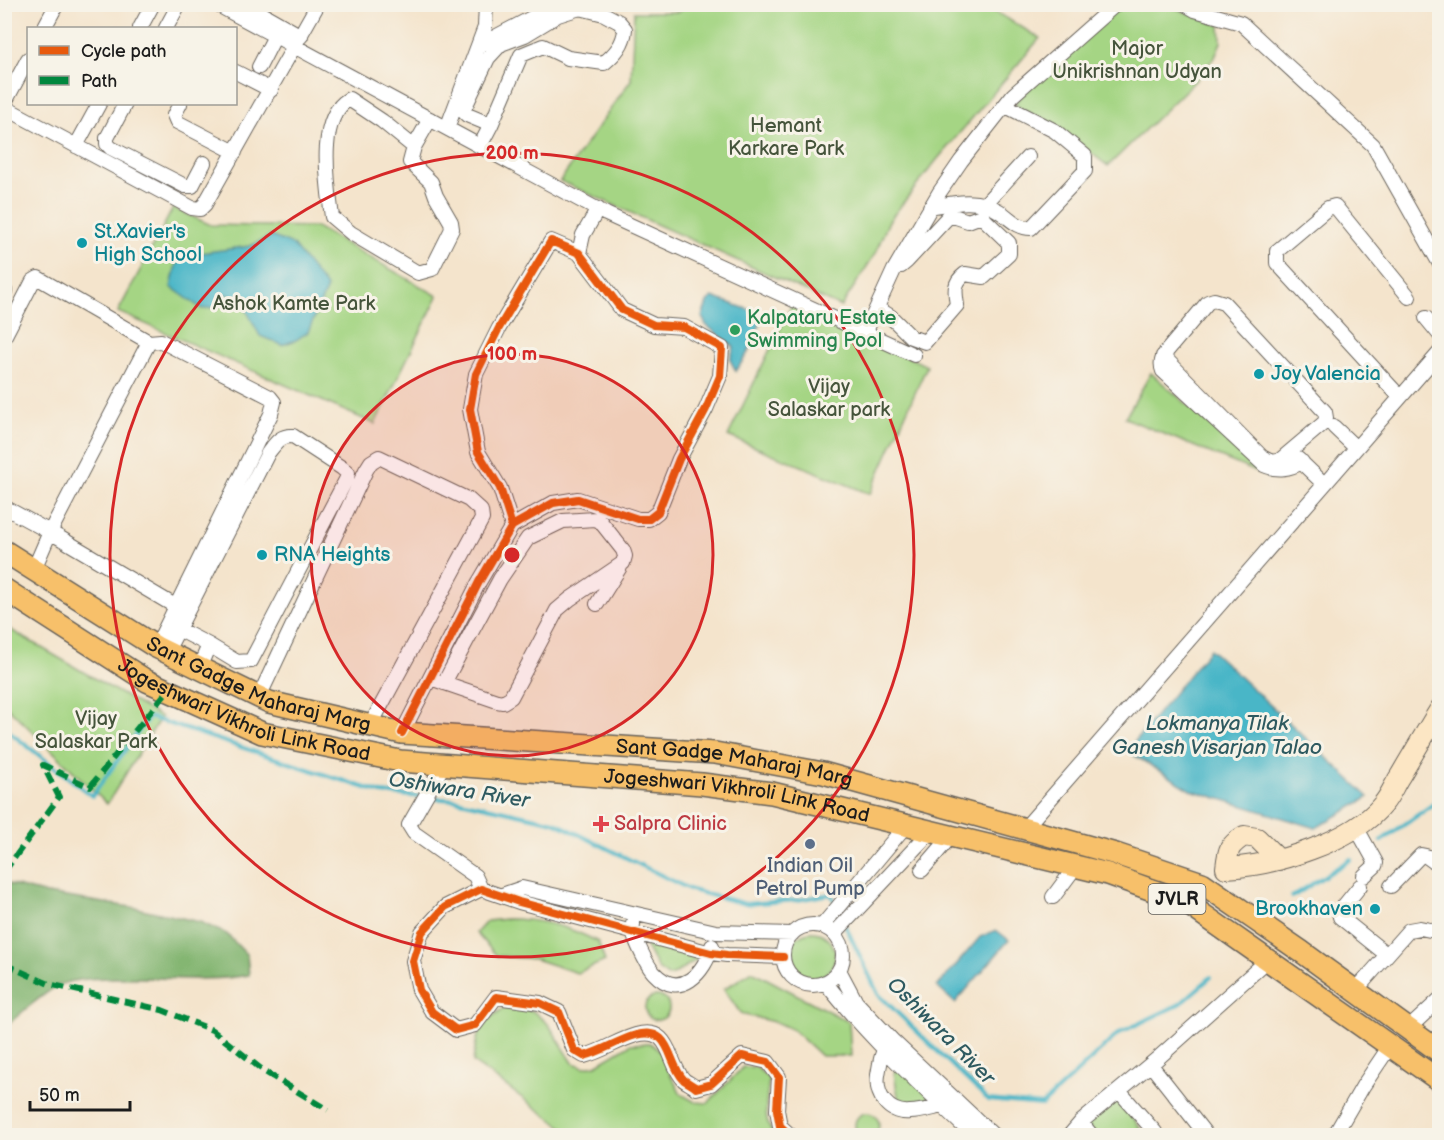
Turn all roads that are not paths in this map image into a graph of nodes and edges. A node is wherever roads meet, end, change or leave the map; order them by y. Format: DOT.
graph roads {
  1 [pos="57,4"];
  2 [pos="153,4"];
  3 [pos="179,4"];
  4 [pos="216,4"];
  5 [pos="245,4"];
  6 [pos="318,4"];
  7 [pos="486,4"];
  8 [pos="558,4"];
  9 [pos="1116,4"];
  10 [pos="1185,4"];
  11 [pos="45,27"];
  12 [pos="141,27"];
  13 [pos="167,27"];
  14 [pos="275,36"];
  15 [pos="298,41"];
  16 [pos="478,46"];
  17 [pos="27,61"];
  18 [pos="259,67"];
  19 [pos="237,73"];
  20 [pos="271,90"];
  21 [pos="98,105"];
  22 [pos="124,105"];
  23 [pos="180,105"];
  24 [pos="4,106"];
  25 [pos="1006,106"];
  26 [pos="430,119"];
  27 [pos="491,125"];
  28 [pos="447,128"];
  29 [pos="76,146"];
  30 [pos="480,146"];
  31 [pos="414,147"];
  32 [pos="235,152"];
  33 [pos="1028,157"];
  34 [pos="204,163"];
  35 [pos="984,205"];
  36 [pos="930,207"];
  37 [pos="598,209"];
  38 [pos="579,254"];
  39 [pos="1440,264"];
  40 [pos="894,270"];
  41 [pos="1409,297"];
  42 [pos="878,308"];
  43 [pos="1426,318"];
  44 [pos="866,331"];
  45 [pos="1440,335"];
  46 [pos="4,337"];
  47 [pos="148,342"];
  48 [pos="1440,352"];
  49 [pos="914,355"];
  50 [pos="1163,356"];
  51 [pos="1400,397"];
  52 [pos="1334,427"];
  53 [pos="1356,448"];
  54 [pos="1324,484"];
  55 [pos="4,507"];
  56 [pos="512,526"];
  57 [pos="50,532"];
  58 [pos="4,551"];
  59 [pos="623,562"];
  60 [pos="34,569"];
  61 [pos="4,589"];
  62 [pos="597,604"];
  63 [pos="175,606"];
  64 [pos="178,629"];
  65 [pos="209,645"];
  66 [pos="161,650"];
  67 [pos="199,668"];
  68 [pos="430,678"];
  69 [pos="444,683"];
  70 [pos="259,697"];
  71 [pos="1440,709"];
  72 [pos="370,726"];
  73 [pos="402,733"];
  74 [pos="444,764"];
  75 [pos="907,824"];
  76 [pos="1356,827"];
  77 [pos="1024,829"];
  78 [pos="942,832"];
  79 [pos="1279,860"];
  80 [pos="1076,866"];
  81 [pos="1440,866"];
  82 [pos="1226,868"];
  83 [pos="922,870"];
  84 [pos="1202,883"];
  85 [pos="1391,886"];
  86 [pos="481,889"];
  87 [pos="502,895"];
  88 [pos="1053,897"];
  89 [pos="1185,902"];
  90 [pos="635,912"];
  91 [pos="431,923"];
  92 [pos="831,926"];
  93 [pos="632,931"];
  94 [pos="716,932"];
  95 [pos="1440,932"];
  96 [pos="792,934"];
  97 [pos="429,943"];
  98 [pos="711,953"];
  99 [pos="1386,954"];
  100 [pos="783,957"];
  101 [pos="1269,959"];
  102 [pos="839,970"];
  103 [pos="825,982"];
  104 [pos="1354,991"];
  105 [pos="1440,999"];
  106 [pos="1408,1029"];
  107 [pos="888,1045"];
  108 [pos="1390,1046"];
  109 [pos="1440,1052"];
  110 [pos="1150,1065"];
  111 [pos="1440,1081"];
  112 [pos="1119,1091"];
  113 [pos="948,1101"];
  114 [pos="1081,1122"];
  115 [pos="791,1136"];
  116 [pos="974,1136"];
  117 [pos="994,1136"];
  118 [pos="1069,1136"];
  119 [pos="1092,1136"];
  120 [pos="1154,1136"];
  121 [pos="1207,1136"];
  122 [pos="1334,1136"];
  1 -- 11 [label="street"];
  2 -- 12 [label="street"];
  3 -- 13 [label="street"];
  4 -- 14 [label="street"];
  5 -- 15 [label="street"];
  6 -- 15 [label="street"];
  7 -- 16 [label="street"];
  8 -- 16 [label="street"];
  9 -- 25 [label="street"];
  10 -- 39 [label="street"];
  14 -- 15 [label="street"];
  14 -- 18 [label="street"];
  15 -- 20 [label="street"];
  15 -- 26 [label="street"];
  16 -- 28 [label="street"];
  17 -- 24 [label="street"];
  19 -- 20 [label="street"];
  20 -- 32 [label="street"];
  21 -- 29 [label="street"];
  22 -- 34 [label="street"];
  23 -- 32 [label="street"];
  24 -- 29 [label="street"];
  25 -- 35 [label="street"];
  25 -- 36 [label="street"];
  26 -- 28 [label="street"];
  26 -- 31 [label="street"];
  27 -- 27 [label="street"];
  27 -- 30 [label="street"];
  28 -- 30 [label="street"];
  29 -- 32 [label="street"];
  30 -- 37 [label="street"];
  31 -- 31 [label="street"];
  33 -- 35 [label="street"];
  35 -- 36 [label="street"];
  36 -- 40 [label="street"];
  37 -- 38 [label="street"];
  37 -- 44 [label="street"];
  38 -- 56 [label="street"];
  38 -- 56 [label="street"];
  40 -- 42 [label="street"];
  40 -- 42 [label="street"];
  41 -- 51 [label="street"];
  42 -- 44 [label="street"];
  43 -- 45 [label="street"];
  44 -- 49 [label="street"];
  46 -- 47 [label="street"];
  47 -- 57 [label="street"];
  47 -- 63 [label="street"];
  48 -- 51 [label="street"];
  50 -- 50 [label="street"];
  50 -- 54 [label="street"];
  51 -- 53 [label="street"];
  52 -- 53 [label="street"];
  53 -- 54 [label="street"];
  54 -- 77 [label="street"];
  55 -- 57 [label="street"];
  56 -- 68 [label="street"];
  57 -- 60 [label="street"];
  57 -- 63 [label="street"];
  58 -- 60 [label="main road, Sant Gadge Maharaj Marg / JVLR"];
  59 -- 62 [label="street"];
  59 -- 69 [label="street"];
  59 -- 69 [label="street"];
  60 -- 66 [label="main road, Sant Gadge Maharaj Marg / JVLR"];
  61 -- 74 [label="main road, Jogeshwari Vikhroli Link Road / JVLR"];
  63 -- 66 [label="street"];
  64 -- 65 [label="street"];
  64 -- 65 [label="street"];
  64 -- 66 [label="street"];
  65 -- 67 [label="street"];
  66 -- 67 [label="main road, Sant Gadge Maharaj Marg / JVLR"];
  67 -- 70 [label="main road, Sant Gadge Maharaj Marg / JVLR"];
  68 -- 69 [label="street"];
  68 -- 73 [label="street"];
  70 -- 72 [label="main road, Sant Gadge Maharaj Marg / JVLR"];
  70 -- 72 [label="street"];
  71 -- 76 [label="main road"];
  72 -- 73 [label="main road, Sant Gadge Maharaj Marg / JVLR"];
  73 -- 77 [label="main road, Sant Gadge Maharaj Marg / JVLR"];
  74 -- 75 [label="main road, Jogeshwari Vikhroli Link Road / JVLR"];
  74 -- 86 [label="street"];
  75 -- 78 [label="main road, Jogeshwari Vikhroli Link Road / JVLR"];
  75 -- 92 [label="street"];
  76 -- 79 [label="main road"];
  76 -- 99 [label="street"];
  77 -- 84 [label="main road, Sant Gadge Maharaj Marg / JVLR"];
  78 -- 80 [label="main road, Jogeshwari Vikhroli Link Road / JVLR"];
  78 -- 83 [label="street"];
  78 -- 92 [label="street"];
  79 -- 82 [label="main road"];
  79 -- 82 [label="main road"];
  80 -- 88 [label="street"];
  80 -- 89 [label="main road, Jogeshwari Vikhroli Link Road / JVLR"];
  81 -- 85 [label="street"];
  82 -- 84 [label="main road"];
  84 -- 89 [label="main road"];
  84 -- 104 [label="main road, Sant Gadge Maharaj Marg / JVLR"];
  86 -- 87 [label="street"];
  86 -- 91 [label="street"];
  87 -- 90 [label="street"];
  87 -- 93 [label="street"];
  89 -- 101 [label="main road, Jogeshwari Vikhroli Link Road / JVLR"];
  90 -- 93 [label="street"];
  90 -- 94 [label="street"];
  91 -- 97 [label="street"];
  91 -- 115 [label="street"];
  92 -- 96 [label="street"];
  92 -- 102 [label="street"];
  93 -- 98 [label="street"];
  93 -- 98 [label="street"];
  94 -- 96 [label="street"];
  94 -- 98 [label="street"];
  95 -- 99 [label="street"];
  96 -- 100 [label="street"];
  98 -- 100 [label="street"];
  99 -- 104 [label="street"];
  100 -- 103 [label="street"];
  101 -- 108 [label="main road, Jogeshwari Vikhroli Link Road / JVLR"];
  101 -- 110 [label="street"];
  102 -- 103 [label="street"];
  102 -- 107 [label="street"];
  103 -- 107 [label="street"];
  104 -- 106 [label="main road, Sant Gadge Maharaj Marg / JVLR"];
  105 -- 106 [label="street"];
  106 -- 109 [label="main road, Sant Gadge Maharaj Marg / JVLR"];
  107 -- 113 [label="street"];
  107 -- 113 [label="street"];
  108 -- 111 [label="main road, Jogeshwari Vikhroli Link Road / JVLR"];
  108 -- 122 [label="street"];
  110 -- 112 [label="street"];
  110 -- 121 [label="street"];
  112 -- 114 [label="street"];
  112 -- 120 [label="street"];
  113 -- 116 [label="street"];
  113 -- 117 [label="street"];
  114 -- 118 [label="street"];
  114 -- 119 [label="street"];
}
